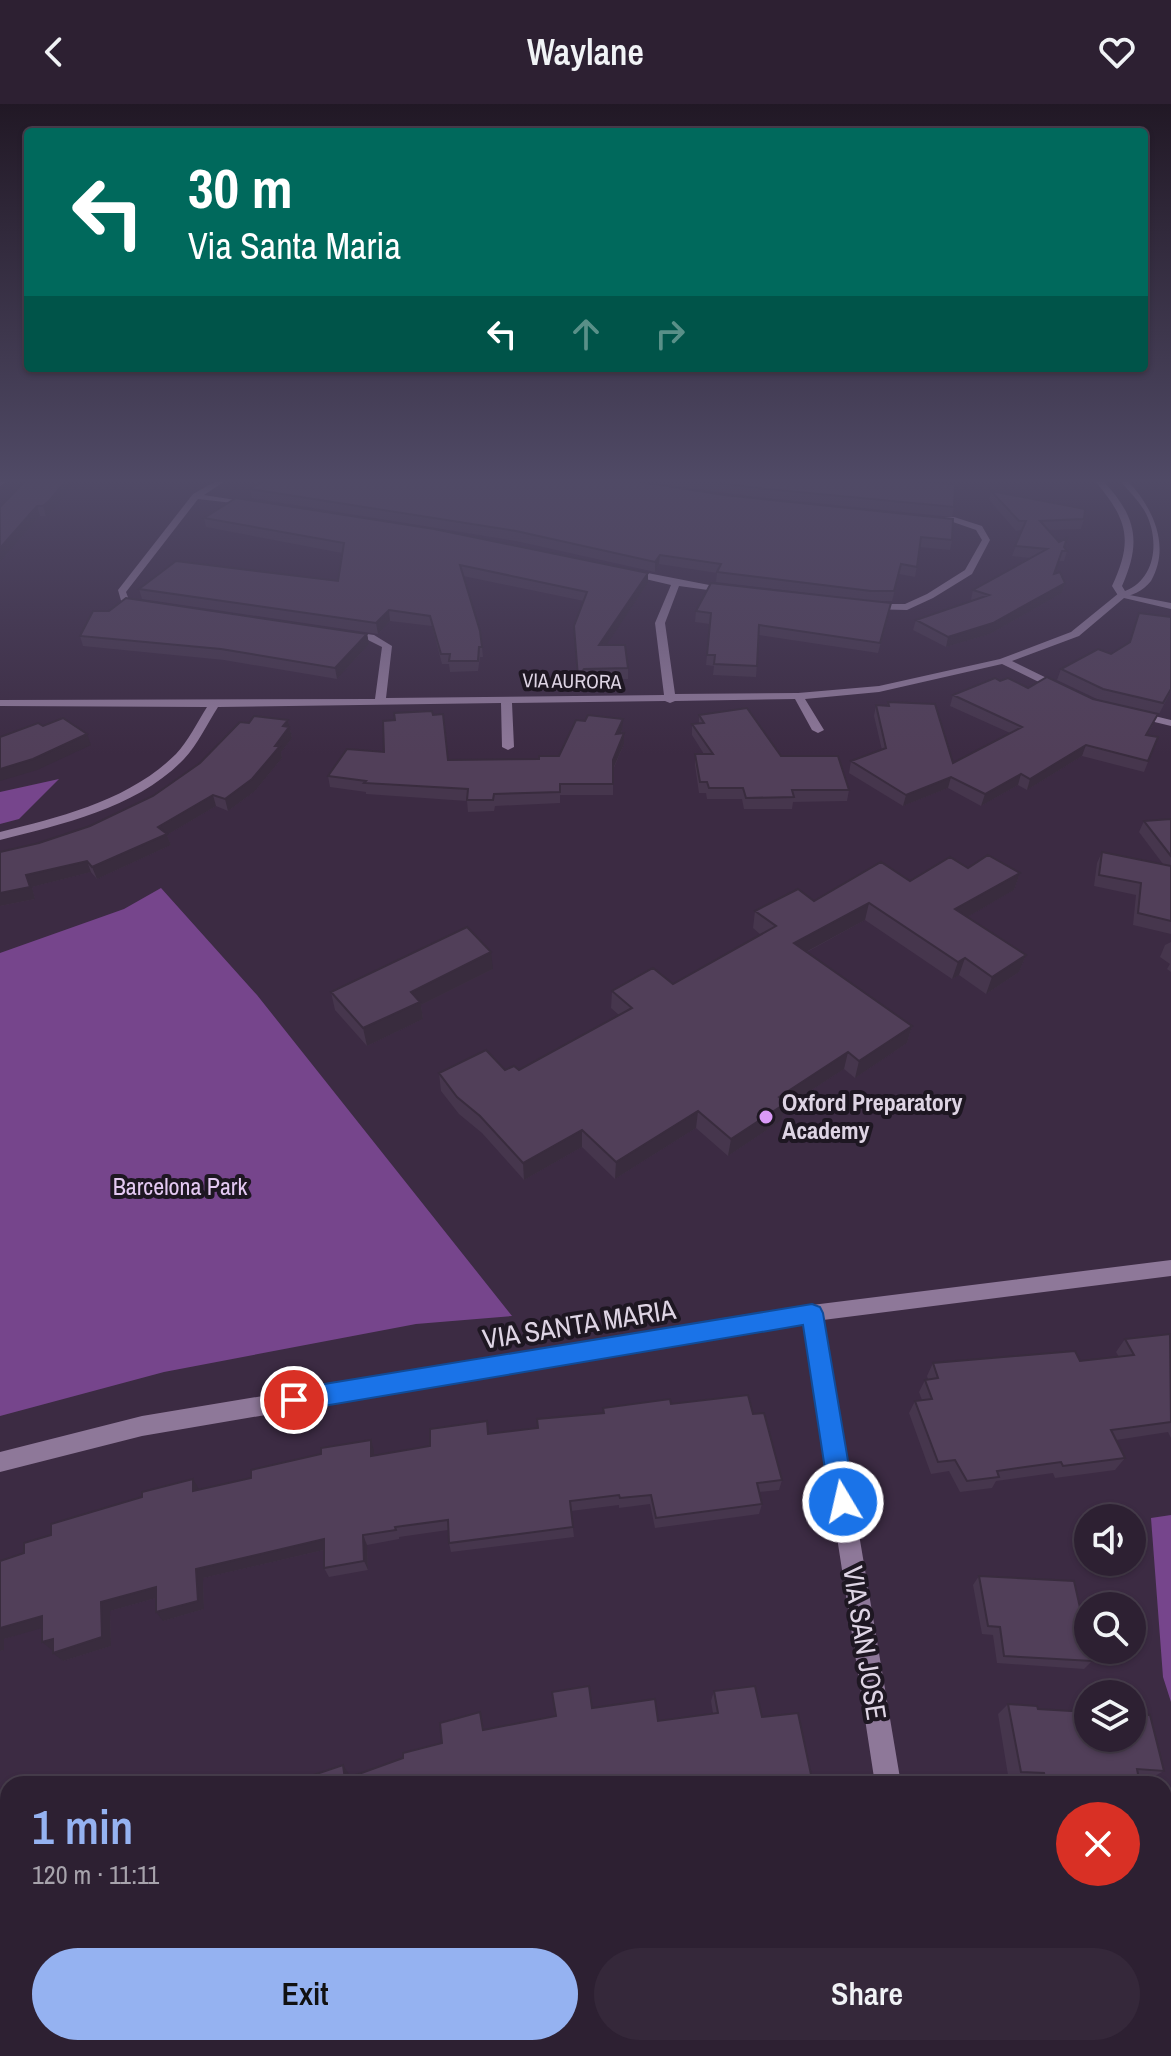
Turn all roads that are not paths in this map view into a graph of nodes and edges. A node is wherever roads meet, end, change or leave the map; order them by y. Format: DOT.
graph roads {
  1 [pos="137,572"];
  2 [pos="627,572"];
  3 [pos="969,572"];
  4 [pos="1124,572"];
  5 [pos="1154,572"];
  6 [pos="676,583"];
  7 [pos="735,590"];
  8 [pos="1122,595"];
  9 [pos="854,605"];
  10 [pos="1171,606"];
  11 [pos="156,607"];
  12 [pos="339,633"];
  13 [pos="1003,661"];
  14 [pos="1068,692"];
  15 [pos="798,696"];
  16 [pos="506,698"];
  17 [pos="670,700"];
  18 [pos="380,701"];
  19 [pos="0,703"];
  20 [pos="215,704"];
  21 [pos="1125,712"];
  22 [pos="1171,723"];
  23 [pos="818,730"];
  24 [pos="508,747"];
  25 [pos="0,836"];
  26 [pos="1171,1268"];
  27 [pos="812,1313"];
  28 [pos="0,1462"];
  29 [pos="887,1776"];
  1 -- 11 [label="street"];
  2 -- 6 [label="street"];
  3 -- 9 [label="street"];
  4 -- 8 [label="street"];
  5 -- 8 [label="street, VIA AURORA"];
  6 -- 7 [label="street"];
  6 -- 17 [label="street"];
  8 -- 10 [label="street"];
  8 -- 13 [label="street, VIA AURORA"];
  12 -- 18 [label="street"];
  13 -- 14 [label="street"];
  13 -- 15 [label="street, VIA AURORA"];
  15 -- 17 [label="street, VIA AURORA"];
  15 -- 23 [label="street"];
  16 -- 17 [label="street, VIA AURORA"];
  16 -- 18 [label="street, VIA AURORA"];
  16 -- 24 [label="street"];
  18 -- 20 [label="street, VIA AURORA"];
  19 -- 20 [label="street, VIA AURORA"];
  20 -- 25 [label="street"];
  21 -- 22 [label="street"];
  26 -- 27 [label="street, VIA SANTA MARIA"];
  27 -- 28 [label="street, VIA SANTA MARIA"];
  27 -- 29 [label="street, VIA SAN JOSE"];
}
